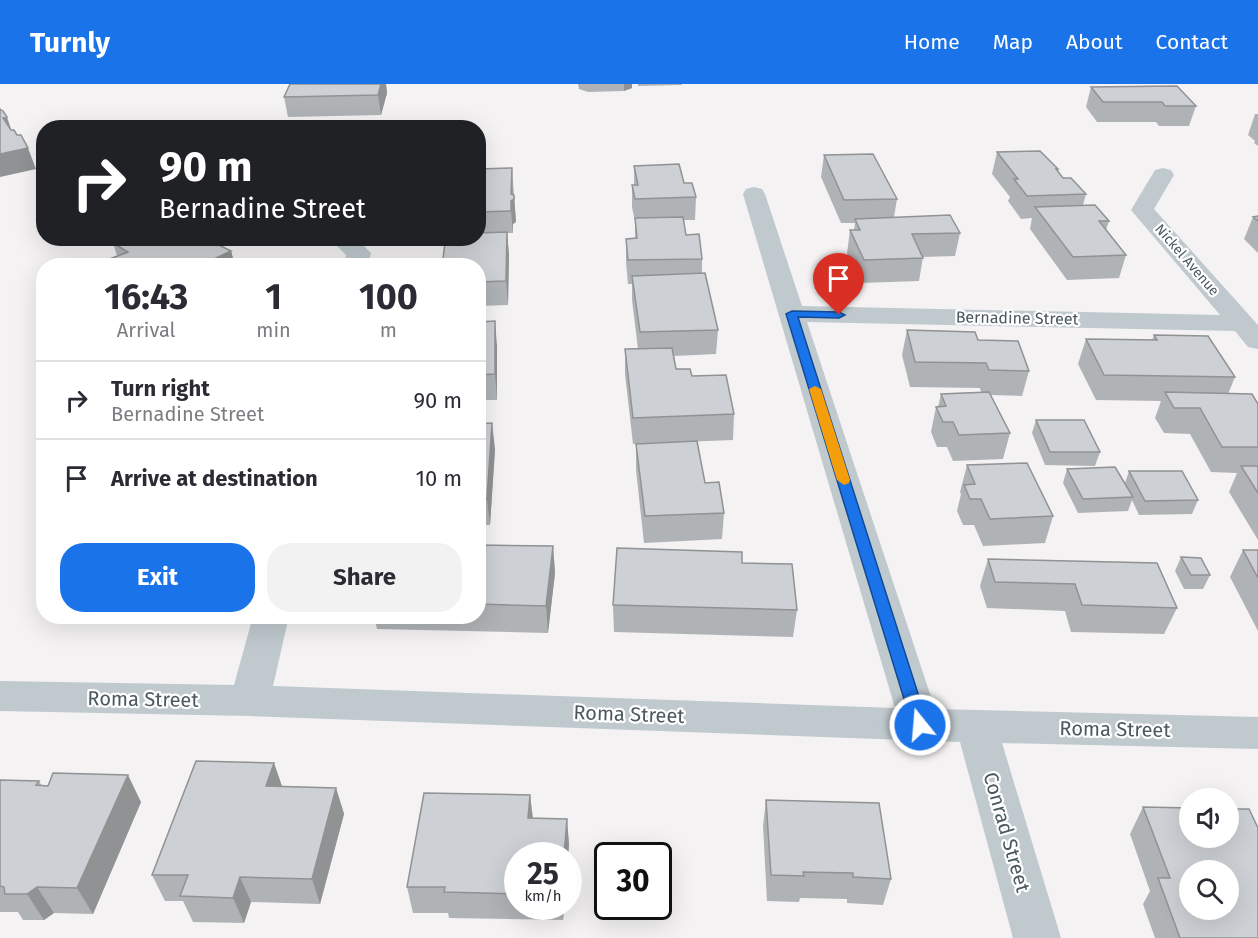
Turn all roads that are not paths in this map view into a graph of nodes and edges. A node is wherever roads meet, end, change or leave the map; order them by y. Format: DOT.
graph roads {
  1 [pos="1163,175"];
  2 [pos="754,194"];
  3 [pos="351,246"];
  4 [pos="358,258"];
  5 [pos="792,314"];
  6 [pos="1250,332"];
  7 [pos="269,624"];
  8 [pos="0,696"];
  9 [pos="250,701"];
  10 [pos="920,725"];
  11 [pos="976,725"];
  12 [pos="1258,733"];
  13 [pos="1037,938"];
  1 -- 6 [label="street, Nickel Avenue"];
  2 -- 5 [label="street"];
  3 -- 4 [label="street"];
  5 -- 6 [label="street, Bernadine Street"];
  5 -- 10 [label="street"];
  7 -- 9 [label="street"];
  8 -- 9 [label="street, Roma Street"];
  9 -- 10 [label="street, Roma Street"];
  10 -- 11 [label="street, Roma Street"];
  11 -- 12 [label="street, Roma Street"];
  11 -- 13 [label="street, Conrad Street"];
}
